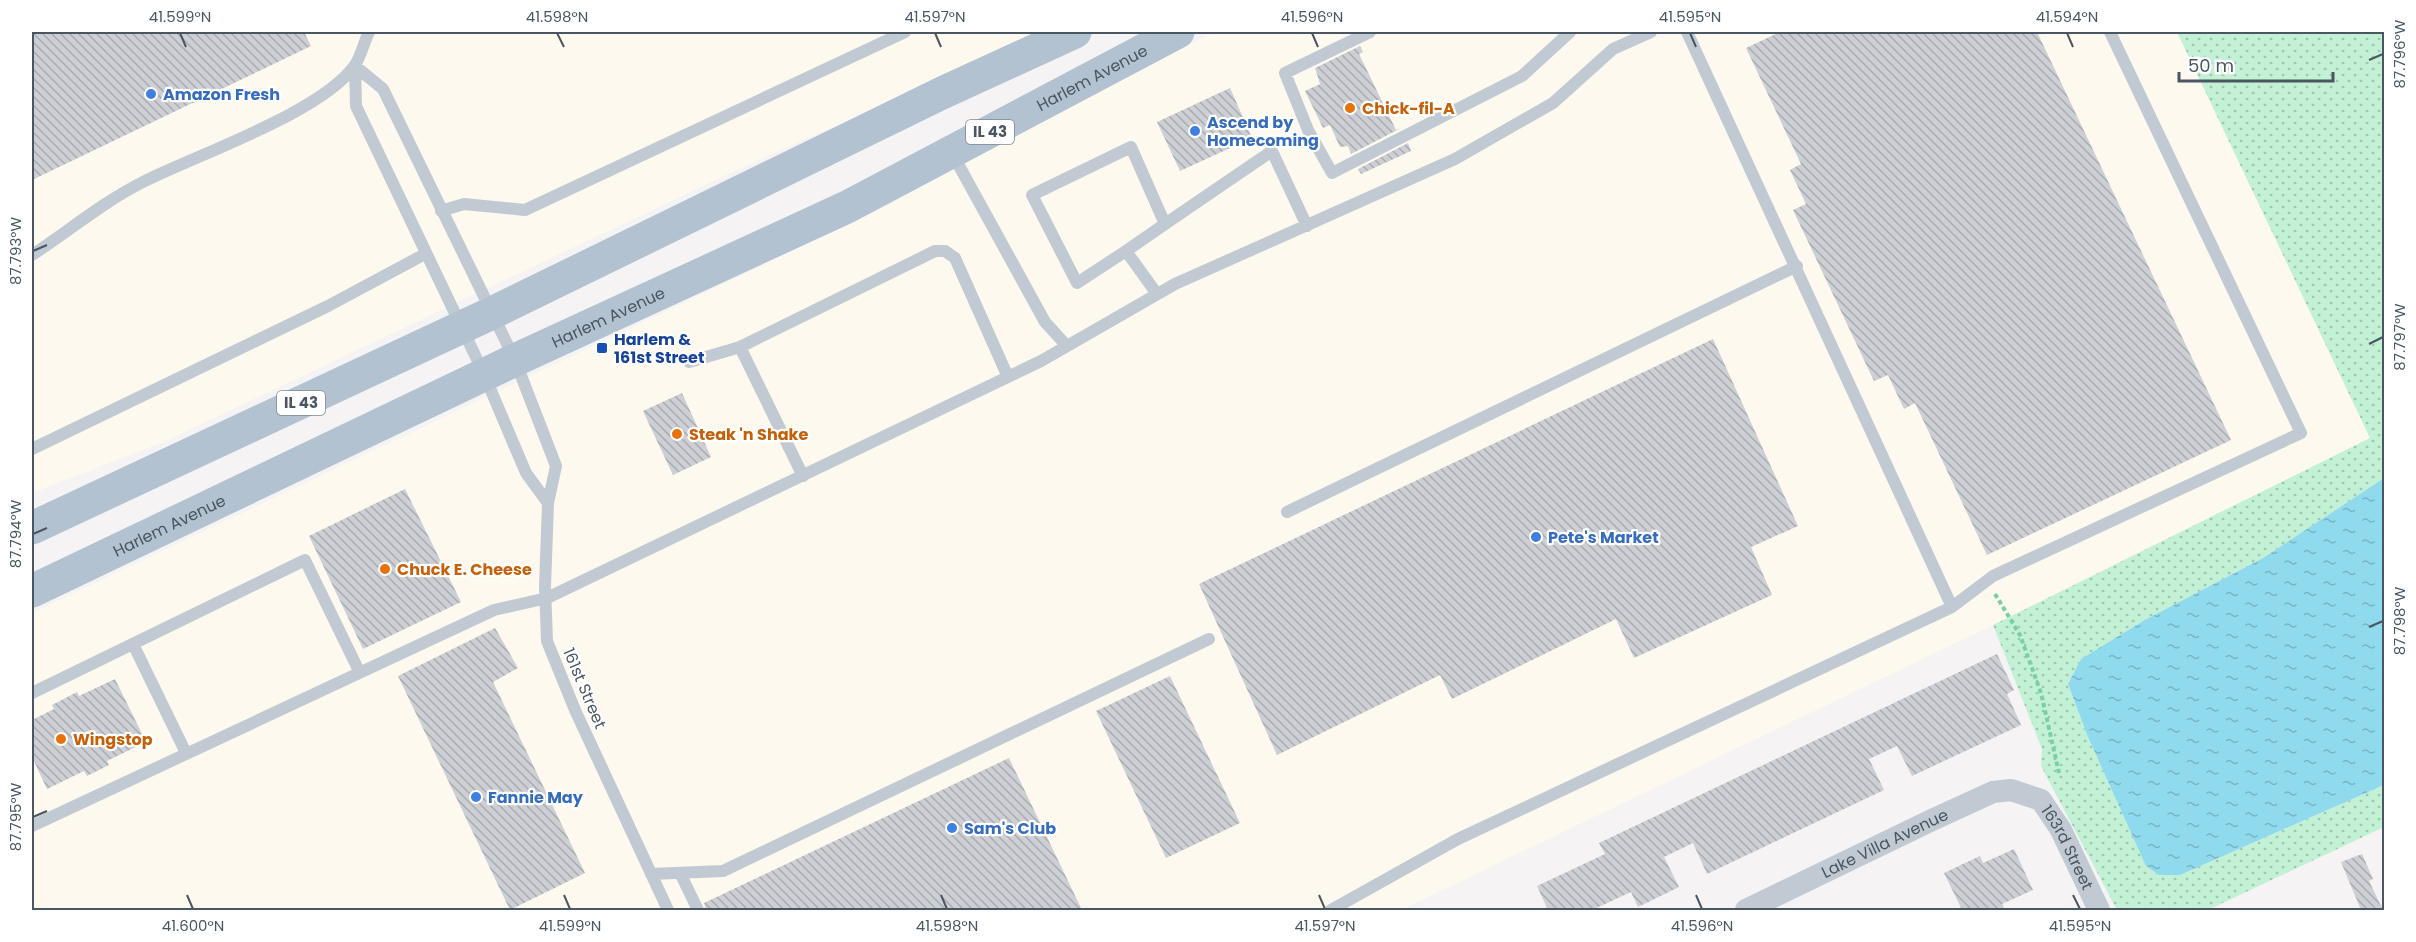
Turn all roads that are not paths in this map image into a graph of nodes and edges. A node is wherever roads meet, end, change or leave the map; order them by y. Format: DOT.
graph roads {
  1 [pos="369,32"];
  2 [pos="905,32"];
  3 [pos="1075,32"];
  4 [pos="1178,32"];
  5 [pos="1370,32"];
  6 [pos="1570,32"];
  7 [pos="1651,32"];
  8 [pos="1687,32"];
  9 [pos="2110,32"];
  10 [pos="355,66"];
  11 [pos="952,153"];
  12 [pos="441,211"];
  13 [pos="1165,224"];
  14 [pos="1307,226"];
  15 [pos="1126,251"];
  16 [pos="425,254"];
  17 [pos="32,255"];
  18 [pos="1797,266"];
  19 [pos="1157,294"];
  20 [pos="492,314"];
  21 [pos="462,328"];
  22 [pos="1066,345"];
  23 [pos="740,347"];
  24 [pos="515,360"];
  25 [pos="689,362"];
  26 [pos="484,374"];
  27 [pos="1008,377"];
  28 [pos="32,449"];
  29 [pos="803,476"];
  30 [pos="548,503"];
  31 [pos="1287,512"];
  32 [pos="32,528"];
  33 [pos="32,591"];
  34 [pos="547,598"];
  35 [pos="1952,607"];
  36 [pos="1209,639"];
  37 [pos="133,644"];
  38 [pos="359,671"];
  39 [pos="32,693"];
  40 [pos="186,753"];
  41 [pos="2027,794"];
  42 [pos="32,826"];
  43 [pos="680,873"];
  44 [pos="651,874"];
  45 [pos="668,910"];
  46 [pos="698,910"];
  47 [pos="1331,910"];
  48 [pos="1746,910"];
  49 [pos="2099,910"];
  1 -- 10 [label="lane"];
  2 -- 12 [label="lane"];
  3 -- 20 [label="main road, IL 43"];
  4 -- 11 [label="main road, Harlem Avenue / IL 43"];
  5 -- 6 [label="lane"];
  7 -- 14 [label="lane"];
  8 -- 18 [label="lane"];
  9 -- 35 [label="lane"];
  10 -- 12 [label="lane, 161st Street"];
  10 -- 16 [label="lane"];
  10 -- 17 [label="lane"];
  11 -- 22 [label="lane"];
  11 -- 24 [label="main road, Harlem Avenue / IL 43"];
  12 -- 20 [label="lane, 161st Street"];
  13 -- 14 [label="lane"];
  13 -- 15 [label="lane"];
  13 -- 15 [label="lane"];
  14 -- 19 [label="lane"];
  15 -- 19 [label="lane"];
  16 -- 21 [label="lane"];
  16 -- 28 [label="lane"];
  18 -- 31 [label="lane"];
  18 -- 35 [label="lane"];
  19 -- 22 [label="lane"];
  20 -- 21 [label="main road, IL 43"];
  20 -- 24 [label="lane, 161st Street"];
  21 -- 26 [label="lane"];
  21 -- 32 [label="main road, IL 43"];
  22 -- 27 [label="lane"];
  23 -- 25 [label="lane"];
  23 -- 27 [label="lane"];
  23 -- 29 [label="lane"];
  24 -- 26 [label="main road, Harlem Avenue / IL 43"];
  24 -- 30 [label="lane, 161st Street"];
  26 -- 30 [label="lane"];
  26 -- 33 [label="main road, Harlem Avenue / IL 43"];
  27 -- 29 [label="lane"];
  29 -- 34 [label="lane"];
  30 -- 34 [label="lane, 161st Street"];
  34 -- 38 [label="lane"];
  34 -- 44 [label="lane, 161st Street"];
  35 -- 47 [label="lane"];
  36 -- 43 [label="lane"];
  37 -- 38 [label="lane"];
  37 -- 39 [label="lane"];
  37 -- 40 [label="lane"];
  38 -- 40 [label="lane"];
  40 -- 42 [label="lane"];
  41 -- 48 [label="street, Lake Villa Avenue"];
  41 -- 49 [label="street, 163rd Street"];
  43 -- 44 [label="lane"];
  43 -- 46 [label="lane"];
  44 -- 45 [label="lane, 161st Street"];
}
